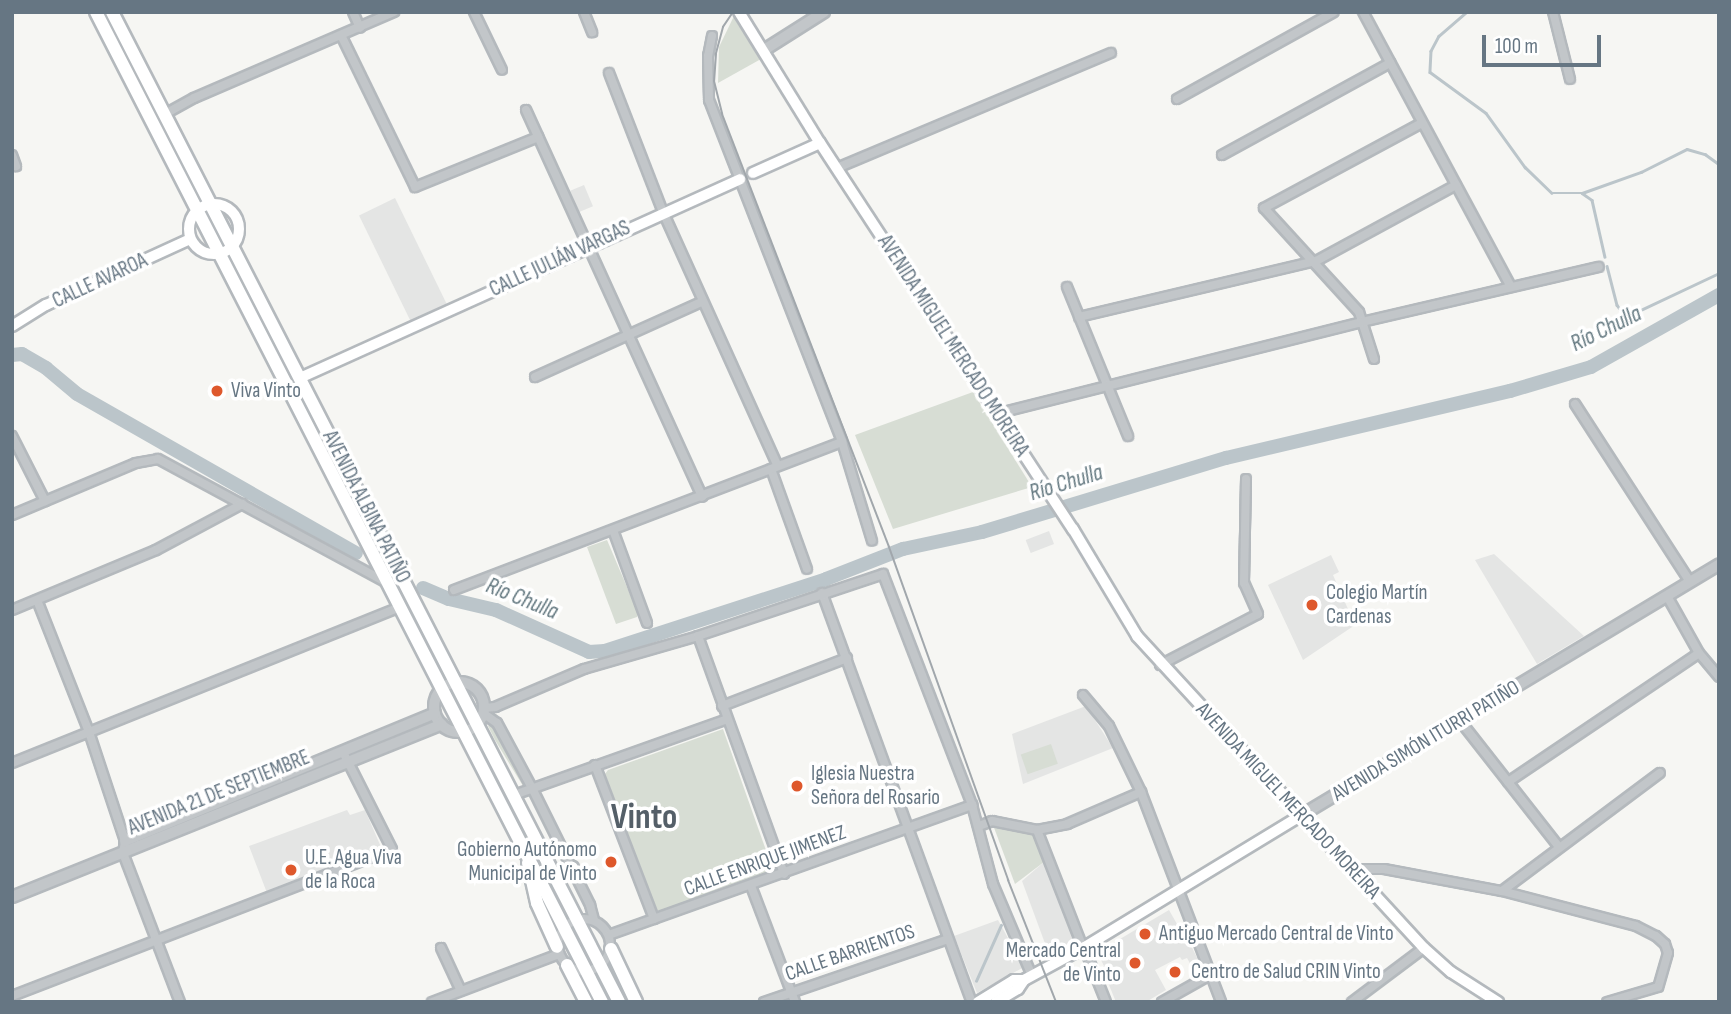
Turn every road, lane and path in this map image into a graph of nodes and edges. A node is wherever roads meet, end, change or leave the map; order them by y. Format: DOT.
graph roads {
  1 [pos="96,12"];
  2 [pos="112,12"];
  3 [pos="353,12"];
  4 [pos="394,12"];
  5 [pos="474,12"];
  6 [pos="584,12"];
  7 [pos="739,12"];
  8 [pos="824,12"];
  9 [pos="1334,12"];
  10 [pos="1363,12"];
  11 [pos="1553,12"];
  12 [pos="360,28"];
  13 [pos="592,32"];
  14 [pos="341,36"];
  15 [pos="712,36"];
  16 [pos="764,50"];
  17 [pos="1111,53"];
  18 [pos="1390,63"];
  19 [pos="502,70"];
  20 [pos="609,73"];
  21 [pos="1570,79"];
  22 [pos="1177,99"];
  23 [pos="526,110"];
  24 [pos="164,114"];
  25 [pos="1422,123"];
  26 [pos="538,137"];
  27 [pos="820,143"];
  28 [pos="12,155"];
  29 [pos="1222,155"];
  30 [pos="16,166"];
  31 [pos="837,169"];
  32 [pos="753,173"];
  33 [pos="740,179"];
  34 [pos="1456,185"];
  35 [pos="211,204"];
  36 [pos="198,210"];
  37 [pos="663,212"];
  38 [pos="190,239"];
  39 [pos="232,246"];
  40 [pos="587,247"];
  41 [pos="220,253"];
  42 [pos="1316,261"];
  43 [pos="1599,267"];
  44 [pos="1067,287"];
  45 [pos="1511,287"];
  46 [pos="703,301"];
  47 [pos="1079,317"];
  48 [pos="1362,322"];
  49 [pos="12,326"];
  50 [pos="629,335"];
  51 [pos="1374,359"];
  52 [pos="535,377"];
  53 [pos="300,378"];
  54 [pos="1107,386"];
  55 [pos="1575,404"];
  56 [pos="996,414"];
  57 [pos="12,436"];
  58 [pos="1128,436"];
  59 [pos="842,442"];
  60 [pos="774,467"];
  61 [pos="1246,480"];
  62 [pos="702,497"];
  63 [pos="44,500"];
  64 [pos="242,505"];
  65 [pos="12,515"];
  66 [pos="613,530"];
  67 [pos="872,541"];
  68 [pos="1719,564"];
  69 [pos="807,569"];
  70 [pos="1690,582"];
  71 [pos="389,584"];
  72 [pos="454,590"];
  73 [pos="822,593"];
  74 [pos="1667,596"];
  75 [pos="37,600"];
  76 [pos="401,607"];
  77 [pos="12,610"];
  78 [pos="647,623"];
  79 [pos="698,636"];
  80 [pos="1699,653"];
  81 [pos="847,658"];
  82 [pos="1160,665"];
  83 [pos="1719,677"];
  84 [pos="456,682"];
  85 [pos="443,688"];
  86 [pos="1083,695"];
  87 [pos="722,706"];
  88 [pos="436,713"];
  89 [pos="481,715"];
  90 [pos="727,719"];
  91 [pos="1461,722"];
  92 [pos="442,724"];
  93 [pos="465,731"];
  94 [pos="89,732"];
  95 [pos="345,756"];
  96 [pos="12,763"];
  97 [pos="595,765"];
  98 [pos="1660,774"];
  99 [pos="1508,782"];
  100 [pos="532,788"];
  101 [pos="1141,792"];
  102 [pos="514,795"];
  103 [pos="972,805"];
  104 [pos="1302,815"];
  105 [pos="979,826"];
  106 [pos="908,829"];
  107 [pos="1037,830"];
  108 [pos="125,841"];
  109 [pos="524,846"];
  110 [pos="1559,848"];
  111 [pos="123,853"];
  112 [pos="572,869"];
  113 [pos="1350,869"];
  114 [pos="784,874"];
  115 [pos="556,877"];
  116 [pos="751,886"];
  117 [pos="1178,890"];
  118 [pos="1502,891"];
  119 [pos="12,897"];
  120 [pos="578,919"];
  121 [pos="654,919"];
  122 [pos="594,920"];
  123 [pos="565,928"];
  124 [pos="609,934"];
  125 [pos="157,939"];
  126 [pos="948,939"];
  127 [pos="442,947"];
  128 [pos="1084,947"];
  129 [pos="1424,948"];
  130 [pos="611,949"];
  131 [pos="561,956"];
  132 [pos="601,965"];
  133 [pos="587,971"];
  134 [pos="1210,975"];
  135 [pos="1028,978"];
  136 [pos="461,991"];
  137 [pos="791,992"];
  138 [pos="12,996"];
  139 [pos="1357,1000"];
  140 [pos="180,1002"];
  141 [pos="432,1002"];
  142 [pos="586,1002"];
  143 [pos="602,1002"];
  144 [pos="619,1002"];
  145 [pos="636,1002"];
  146 [pos="764,1002"];
  147 [pos="794,1002"];
  148 [pos="972,1002"];
  149 [pos="978,1002"];
  150 [pos="996,1002"];
  151 [pos="1106,1002"];
  152 [pos="1162,1002"];
  153 [pos="1221,1002"];
  154 [pos="1497,1002"];
  155 [pos="1608,1002"];
  1 -- 36 [label="highway, AVENIDA ALBINA PATIÑO"];
  2 -- 24 [label="highway, AVENIDA ALBINA PATIÑO"];
  3 -- 12 [label="street"];
  4 -- 12 [label="street"];
  5 -- 19 [label="street"];
  6 -- 13 [label="street"];
  7 -- 16 [label="main road, AVENIDA MIGUEL MERCADO MOREIRA"];
  8 -- 16 [label="street"];
  9 -- 22 [label="street"];
  10 -- 18 [label="street"];
  11 -- 21 [label="street"];
  12 -- 14 [label="street"];
  14 -- 24 [label="street"];
  14 -- 26 [label="street"];
  15 -- 33 [label="street"];
  16 -- 27 [label="main road, AVENIDA MIGUEL MERCADO MOREIRA"];
  17 -- 31 [label="street"];
  18 -- 25 [label="street"];
  18 -- 29 [label="street"];
  20 -- 37 [label="street"];
  23 -- 26 [label="street"];
  24 -- 35 [label="highway, AVENIDA ALBINA PATIÑO"];
  25 -- 34 [label="street"];
  25 -- 42 [label="street"];
  26 -- 40 [label="street"];
  27 -- 31 [label="main road, AVENIDA MIGUEL MERCADO MOREIRA"];
  27 -- 32 [label="main road, CALLE JULIÁN VARGAS"];
  28 -- 30 [label="street"];
  31 -- 56 [label="main road, AVENIDA MIGUEL MERCADO MOREIRA"];
  32 -- 33 [label="street, CALLE JULIÁN VARGAS"];
  33 -- 37 [label="main road, CALLE JULIÁN VARGAS"];
  33 -- 59 [label="street"];
  34 -- 42 [label="street"];
  34 -- 45 [label="street"];
  35 -- 36 [label="main road"];
  35 -- 39 [label="highway, AVENIDA ALBINA PATIÑO"];
  36 -- 38 [label="main road"];
  36 -- 41 [label="highway, AVENIDA ALBINA PATIÑO"];
  37 -- 40 [label="main road, CALLE JULIÁN VARGAS"];
  37 -- 46 [label="street"];
  38 -- 41 [label="main road"];
  38 -- 49 [label="main road, CALLE AVAROA"];
  39 -- 41 [label="main road"];
  39 -- 53 [label="highway, AVENIDA ALBINA PATIÑO"];
  40 -- 50 [label="street"];
  40 -- 53 [label="main road, CALLE JULIÁN VARGAS"];
  41 -- 71 [label="highway, AVENIDA ALBINA PATIÑO"];
  42 -- 47 [label="street"];
  42 -- 48 [label="street"];
  43 -- 45 [label="street"];
  44 -- 47 [label="street"];
  45 -- 48 [label="street"];
  46 -- 50 [label="street"];
  46 -- 60 [label="street"];
  47 -- 54 [label="street"];
  48 -- 51 [label="street"];
  48 -- 54 [label="street"];
  50 -- 52 [label="street"];
  50 -- 62 [label="street"];
  53 -- 84 [label="highway, AVENIDA ALBINA PATIÑO"];
  54 -- 56 [label="street"];
  54 -- 58 [label="street"];
  55 -- 70 [label="street"];
  56 -- 82 [label="main road, AVENIDA MIGUEL MERCADO MOREIRA"];
  57 -- 63 [label="street"];
  59 -- 60 [label="street"];
  59 -- 67 [label="street"];
  60 -- 62 [label="street"];
  60 -- 69 [label="street"];
  61 -- 82 [label="street"];
  62 -- 66 [label="street"];
  63 -- 64 [label="street"];
  63 -- 65 [label="street"];
  64 -- 71 [label="street"];
  64 -- 75 [label="street"];
  66 -- 72 [label="street"];
  66 -- 78 [label="street"];
  68 -- 70 [label="street, AVENIDA SIMÓN ITURRI PATIÑO"];
  70 -- 74 [label="street, AVENIDA SIMÓN ITURRI PATIÑO"];
  71 -- 76 [label="highway, AVENIDA ALBINA PATIÑO"];
  73 -- 79 [label="street"];
  73 -- 81 [label="street"];
  73 -- 103 [label="street"];
  74 -- 80 [label="street"];
  74 -- 91 [label="street, AVENIDA SIMÓN ITURRI PATIÑO"];
  75 -- 77 [label="street"];
  75 -- 94 [label="street"];
  76 -- 85 [label="highway, AVENIDA ALBINA PATIÑO"];
  76 -- 94 [label="street"];
  79 -- 87 [label="street"];
  79 -- 89 [label="street"];
  80 -- 83 [label="street"];
  80 -- 99 [label="street"];
  81 -- 87 [label="street"];
  81 -- 106 [label="street"];
  82 -- 104 [label="main road, AVENIDA MIGUEL MERCADO MOREIRA"];
  84 -- 85 [label="street"];
  84 -- 89 [label="highway, AVENIDA ALBINA PATIÑO"];
  85 -- 88 [label="street"];
  85 -- 93 [label="highway, AVENIDA ALBINA PATIÑO"];
  86 -- 101 [label="street"];
  87 -- 90 [label="street"];
  88 -- 92 [label="street"];
  88 -- 95 [label="street, AVENIDA 21 DE SEPTIEMBRE"];
  89 -- 93 [label="street"];
  89 -- 100 [label="street"];
  89 -- 102 [label="highway, AVENIDA ALBINA PATIÑO"];
  90 -- 97 [label="street"];
  90 -- 114 [label="street"];
  91 -- 99 [label="street"];
  91 -- 104 [label="street, AVENIDA SIMÓN ITURRI PATIÑO"];
  92 -- 93 [label="street"];
  92 -- 95 [label="street, AVENIDA 21 DE SEPTIEMBRE"];
  93 -- 109 [label="highway, AVENIDA ALBINA PATIÑO"];
  94 -- 96 [label="street"];
  94 -- 108 [label="street"];
  95 -- 108 [label="street, AVENIDA 21 DE SEPTIEMBRE"];
  95 -- 111 [label="street, AVENIDA 21 DE SEPTIEMBRE"];
  95 -- 125 [label="street"];
  97 -- 100 [label="street"];
  97 -- 121 [label="street"];
  98 -- 110 [label="street"];
  99 -- 110 [label="street"];
  100 -- 102 [label="street"];
  100 -- 112 [label="street"];
  101 -- 107 [label="street"];
  101 -- 117 [label="street"];
  102 -- 115 [label="highway, AVENIDA ALBINA PATIÑO"];
  103 -- 105 [label="street"];
  103 -- 106 [label="street, CALLE ENRIQUE JIMENEZ"];
  104 -- 113 [label="main road, AVENIDA MIGUEL MERCADO MOREIRA"];
  104 -- 117 [label="main road, AVENIDA SIMÓN ITURRI PATIÑO"];
  105 -- 107 [label="street"];
  105 -- 135 [label="street"];
  106 -- 114 [label="street, CALLE ENRIQUE JIMENEZ"];
  106 -- 126 [label="street"];
  107 -- 128 [label="street"];
  108 -- 111 [label="street"];
  109 -- 123 [label="highway, AVENIDA ALBINA PATIÑO"];
  109 -- 131 [label="highway"];
  110 -- 118 [label="street"];
  111 -- 119 [label="street, AVENIDA 21 DE SEPTIEMBRE"];
  111 -- 125 [label="street"];
  112 -- 115 [label="highway"];
  112 -- 122 [label="street"];
  113 -- 118 [label="street"];
  113 -- 129 [label="main road, AVENIDA MIGUEL MERCADO MOREIRA"];
  114 -- 116 [label="street, CALLE ENRIQUE JIMENEZ"];
  115 -- 120 [label="highway, AVENIDA ALBINA PATIÑO"];
  116 -- 121 [label="street, CALLE ENRIQUE JIMENEZ"];
  116 -- 137 [label="street"];
  117 -- 128 [label="main road, AVENIDA SIMÓN ITURRI PATIÑO"];
  117 -- 134 [label="street"];
  118 -- 155 [label="street"];
  120 -- 122 [label="street"];
  120 -- 123 [label="street"];
  120 -- 132 [label="highway, AVENIDA ALBINA PATIÑO"];
  121 -- 124 [label="street, CALLE ENRIQUE JIMENEZ"];
  122 -- 124 [label="street"];
  123 -- 131 [label="street"];
  123 -- 133 [label="highway, AVENIDA ALBINA PATIÑO"];
  124 -- 130 [label="street"];
  125 -- 138 [label="street"];
  125 -- 140 [label="street"];
  126 -- 137 [label="street, CALLE BARRIENTOS"];
  126 -- 148 [label="street"];
  127 -- 136 [label="street"];
  128 -- 135 [label="main road, AVENIDA SIMÓN ITURRI PATIÑO"];
  128 -- 151 [label="street"];
  129 -- 139 [label="street"];
  129 -- 154 [label="main road, AVENIDA MIGUEL MERCADO MOREIRA"];
  130 -- 132 [label="street"];
  130 -- 145 [label="highway"];
  131 -- 133 [label="street"];
  131 -- 136 [label="street"];
  131 -- 142 [label="highway"];
  132 -- 133 [label="street"];
  132 -- 144 [label="highway, AVENIDA ALBINA PATIÑO"];
  133 -- 143 [label="highway, AVENIDA ALBINA PATIÑO"];
  134 -- 152 [label="street"];
  134 -- 153 [label="street"];
  135 -- 149 [label="main road, AVENIDA SIMÓN ITURRI PATIÑO"];
  135 -- 150 [label="main road, AVENIDA SIMÓN ITURRI PATIÑO"];
  136 -- 141 [label="street"];
  137 -- 146 [label="street, CALLE BARRIENTOS"];
  137 -- 147 [label="street"];
}
